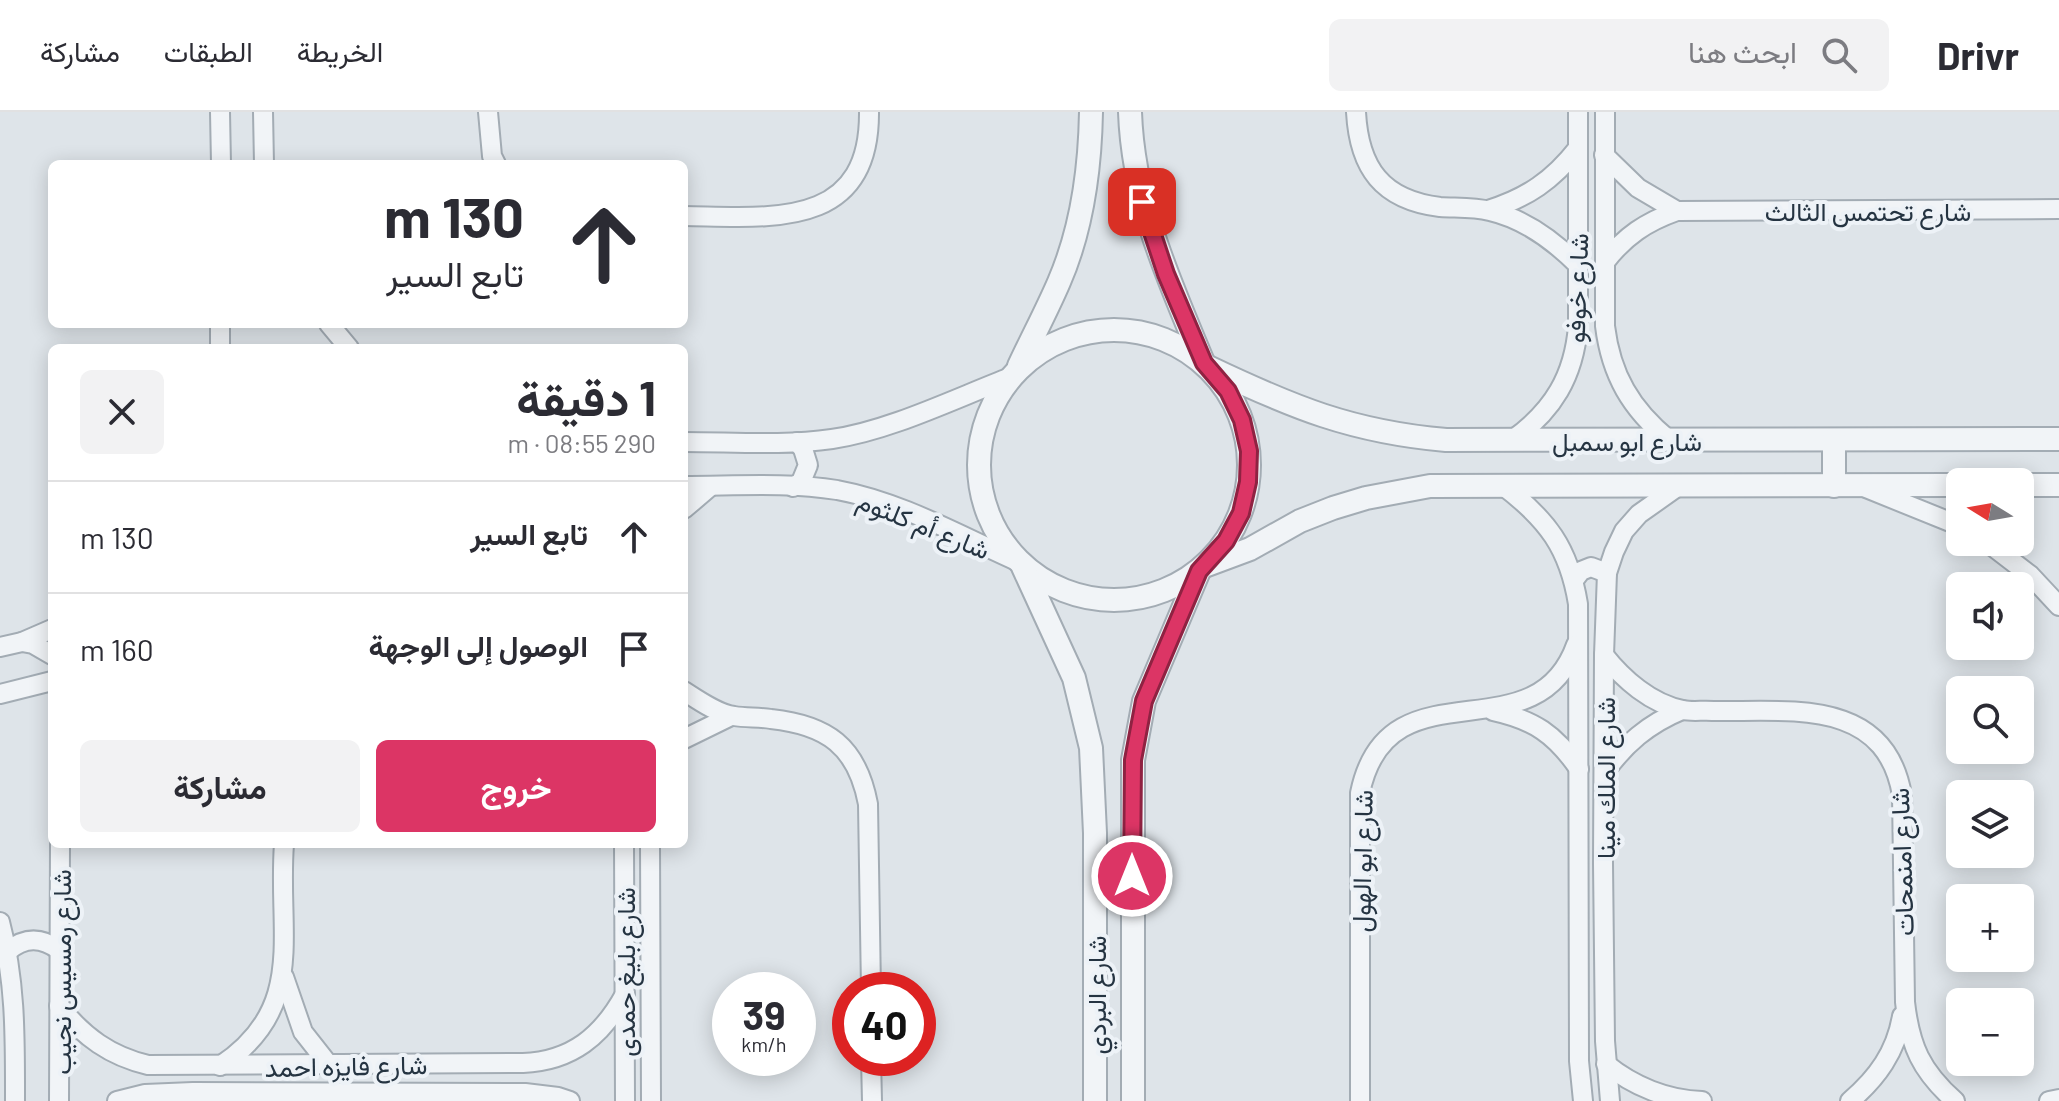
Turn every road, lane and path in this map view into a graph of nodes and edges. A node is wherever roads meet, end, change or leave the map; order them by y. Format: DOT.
graph roads {
  1 [pos="220,112"];
  2 [pos="263,112"];
  3 [pos="488,112"];
  4 [pos="869,112"];
  5 [pos="1091,112"];
  6 [pos="1130,112"];
  7 [pos="1356,112"];
  8 [pos="1578,112"];
  9 [pos="1605,112"];
  10 [pos="1578,148"];
  11 [pos="1604,155"];
  12 [pos="221,160"];
  13 [pos="264,160"];
  14 [pos="494,160"];
  15 [pos="2059,209"];
  16 [pos="1488,210"];
  17 [pos="1677,211"];
  18 [pos="688,216"];
  19 [pos="1605,262"];
  20 [pos="1578,265"];
  21 [pos="1578,326"];
  22 [pos="1605,326"];
  23 [pos="332,328"];
  24 [pos="346,344"];
  25 [pos="1206,365"];
  26 [pos="1014,374"];
  27 [pos="2059,439"];
  28 [pos="1512,440"];
  29 [pos="1669,440"];
  30 [pos="1834,440"];
  31 [pos="688,442"];
  32 [pos="797,442"];
  33 [pos="1502,485"];
  34 [pos="1680,485"];
  35 [pos="1860,485"];
  36 [pos="1946,485"];
  37 [pos="2034,485"];
  38 [pos="2059,485"];
  39 [pos="688,486"];
  40 [pos="711,486"];
  41 [pos="1834,486"];
  42 [pos="793,487"];
  43 [pos="688,506"];
  44 [pos="1946,520"];
  45 [pos="2005,556"];
  46 [pos="1021,564"];
  47 [pos="1202,568"];
  48 [pos="1607,573"];
  49 [pos="1574,580"];
  50 [pos="2059,606"];
  51 [pos="48,631"];
  52 [pos="1578,639"];
  53 [pos="22,642"];
  54 [pos="0,647"];
  55 [pos="48,653"];
  56 [pos="1604,655"];
  57 [pos="48,682"];
  58 [pos="688,693"];
  59 [pos="0,694"];
  60 [pos="1490,710"];
  61 [pos="1682,710"];
  62 [pos="731,716"];
  63 [pos="688,737"];
  64 [pos="1579,769"];
  65 [pos="1604,773"];
  66 [pos="60,848"];
  67 [pos="284,848"];
  68 [pos="624,848"];
  69 [pos="650,848"];
  70 [pos="0,922"];
  71 [pos="650,938"];
  72 [pos="624,939"];
  73 [pos="59,950"];
  74 [pos="8,951"];
  75 [pos="282,970"];
  76 [pos="871,972"];
  77 [pos="625,994"];
  78 [pos="1905,1002"];
  79 [pos="59,1006"];
  80 [pos="1095,1048"];
  81 [pos="1132,1049"];
  82 [pos="539,1063"];
  83 [pos="1606,1064"];
  84 [pos="329,1065"];
  85 [pos="193,1066"];
  86 [pos="220,1066"];
  87 [pos="871,1076"];
  88 [pos="193,1092"];
  89 [pos="537,1093"];
  90 [pos="226,1097"];
  91 [pos="335,1097"];
  92 [pos="2059,1099"];
  93 [pos="15,1101"];
  94 [pos="59,1101"];
  95 [pos="117,1101"];
  96 [pos="570,1101"];
  97 [pos="625,1101"];
  98 [pos="651,1101"];
  99 [pos="872,1101"];
  100 [pos="1095,1101"];
  101 [pos="1133,1101"];
  102 [pos="1360,1101"];
  103 [pos="1583,1101"];
  104 [pos="1610,1101"];
  105 [pos="1702,1101"];
  106 [pos="1850,1101"];
  107 [pos="1955,1101"];
  108 [pos="2049,1101"];
  1 -- 12 [label="street"];
  2 -- 13 [label="street"];
  3 -- 14 [label="street"];
  4 -- 18 [label="street"];
  5 -- 26 [label="street"];
  6 -- 25 [label="street"];
  7 -- 16 [label="street"];
  8 -- 10 [label="street, شارع خوفو"];
  9 -- 11 [label="street, شارع خوفو"];
  10 -- 16 [label="street"];
  10 -- 20 [label="street, شارع خوفو"];
  11 -- 17 [label="street"];
  11 -- 19 [label="street, شارع خوفو"];
  15 -- 17 [label="street, شارع تحتمس الثالث"];
  16 -- 20 [label="street"];
  17 -- 19 [label="street, شارع تحتمس الثالث"];
  19 -- 22 [label="street, شارع خوفو"];
  20 -- 21 [label="street, شارع خوفو"];
  21 -- 22 [label="street"];
  21 -- 28 [label="street, شارع خوفو"];
  22 -- 29 [label="street, شارع خوفو"];
  23 -- 24 [label="street"];
  25 -- 26 [label="street"];
  25 -- 28 [label="street, شارع ابو سمبل"];
  25 -- 47 [label="street"];
  26 -- 32 [label="street"];
  26 -- 46 [label="street"];
  27 -- 30 [label="street, شارع ابو سمبل"];
  28 -- 29 [label="street, شارع ابو سمبل"];
  29 -- 30 [label="street, شارع ابو سمبل"];
  30 -- 41 [label="street"];
  31 -- 32 [label="street"];
  32 -- 42 [label="street"];
  33 -- 34 [label="street, شارع ابو سمبل"];
  33 -- 47 [label="street, شارع ابو سمبل"];
  33 -- 49 [label="street, شارع الملك مينا"];
  34 -- 41 [label="street, شارع ابو سمبل"];
  34 -- 48 [label="street, شارع الملك مينا"];
  35 -- 36 [label="street, شارع ابو سمبل"];
  35 -- 41 [label="street, شارع ابو سمبل"];
  35 -- 44 [label="street"];
  37 -- 38 [label="street"];
  39 -- 40 [label="street, شارع أم كلثوم"];
  40 -- 42 [label="street, شارع أم كلثوم"];
  40 -- 43 [label="street"];
  42 -- 46 [label="street, شارع أم كلثوم"];
  45 -- 50 [label="street"];
  46 -- 47 [label="street"];
  46 -- 80 [label="street, شارع البردي"];
  47 -- 81 [label="street, شارع البردي"];
  48 -- 49 [label="street"];
  48 -- 56 [label="street, شارع الملك مينا"];
  49 -- 52 [label="street, شارع الملك مينا"];
  51 -- 53 [label="street"];
  52 -- 60 [label="street, شارع ابو الهول"];
  52 -- 64 [label="street, شارع الملك مينا"];
  53 -- 54 [label="street"];
  53 -- 55 [label="street"];
  56 -- 61 [label="street, شارع امنمحات"];
  56 -- 65 [label="street, شارع الملك مينا"];
  57 -- 59 [label="street"];
  58 -- 62 [label="street"];
  60 -- 64 [label="street, شارع ابو الهول"];
  60 -- 102 [label="street, شارع ابو الهول"];
  61 -- 65 [label="street, شارع امنمحات"];
  61 -- 78 [label="street, شارع امنمحات"];
  62 -- 63 [label="street"];
  62 -- 76 [label="street"];
  64 -- 103 [label="street, شارع الملك مينا"];
  65 -- 83 [label="street, شارع الملك مينا"];
  66 -- 73 [label="street, شارع رمسيس نجيب"];
  67 -- 75 [label="street"];
  68 -- 72 [label="street, شارع بليغ حمدى"];
  69 -- 71 [label="street, شارع بليغ حمدى"];
  70 -- 74 [label="street, شارع رمسيس نجيب"];
  71 -- 72 [label="street"];
  71 -- 98 [label="street, شارع بليغ حمدى"];
  72 -- 77 [label="street, شارع بليغ حمدى"];
  73 -- 74 [label="street"];
  73 -- 79 [label="street, شارع رمسيس نجيب"];
  74 -- 93 [label="street, شارع رمسيس نجيب"];
  75 -- 84 [label="street"];
  75 -- 86 [label="street"];
  77 -- 82 [label="street, شارع فايزه احمد"];
  77 -- 97 [label="street, شارع بليغ حمدى"];
  78 -- 106 [label="street, شارع امنمحات"];
  78 -- 107 [label="street, شارع امنمحات"];
  79 -- 85 [label="street, شارع فايزه احمد"];
  79 -- 94 [label="street, شارع رمسيس نجيب"];
  80 -- 81 [label="street"];
  80 -- 100 [label="street, شارع البردي"];
  81 -- 101 [label="street, شارع البردي"];
  82 -- 84 [label="street, شارع فايزه احمد"];
  82 -- 89 [label="street"];
  83 -- 104 [label="street, شارع الملك مينا"];
  83 -- 105 [label="street"];
  84 -- 86 [label="street, شارع فايزه احمد"];
  85 -- 86 [label="street, شارع فايزه احمد"];
  85 -- 88 [label="street"];
  87 -- 99 [label="street"];
  88 -- 90 [label="street, شارع فايزه احمد"];
  88 -- 95 [label="street, شارع فايزه احمد"];
  89 -- 91 [label="street, شارع فايزه احمد"];
  89 -- 96 [label="street, شارع فايزه احمد"];
  90 -- 91 [label="street, شارع فايزه احمد"];
  92 -- 108 [label="street"];
}
